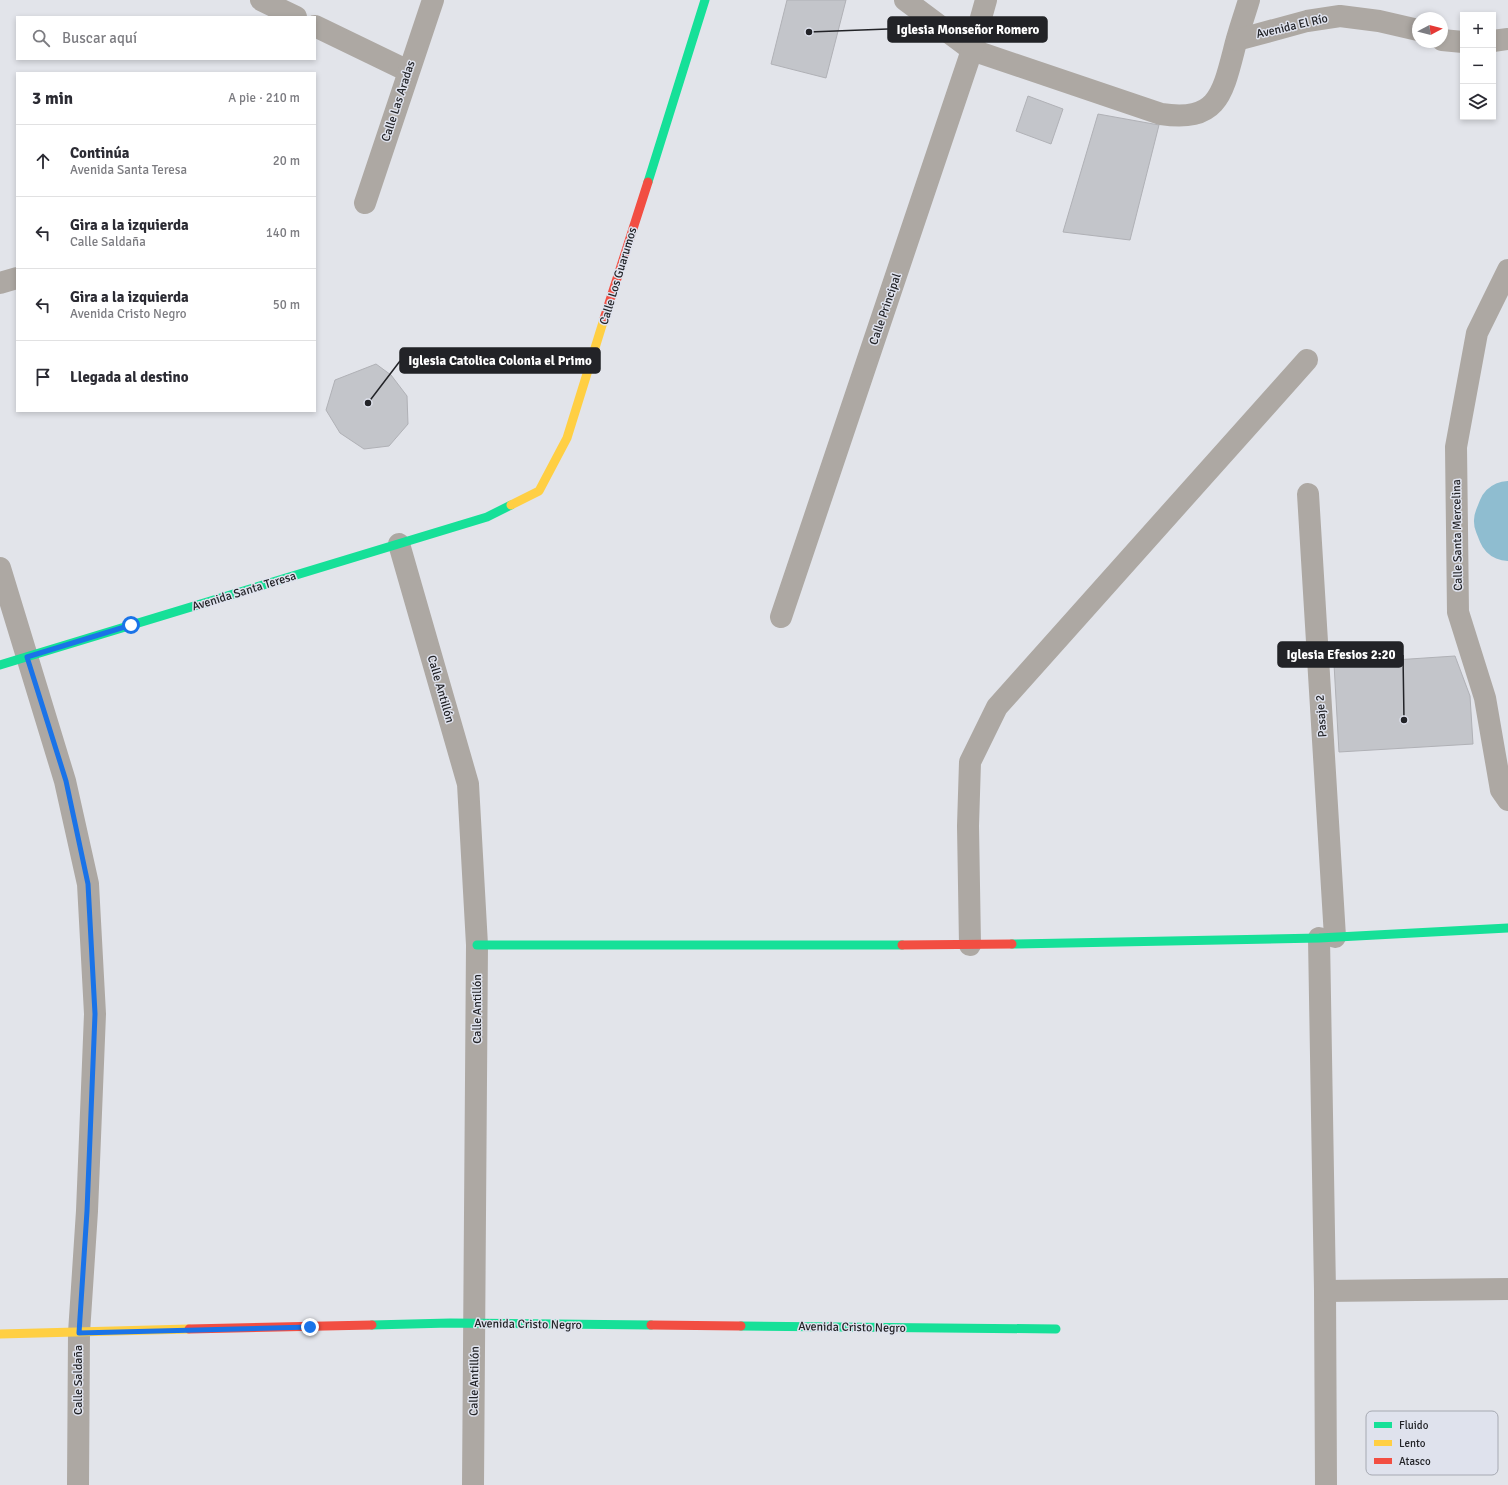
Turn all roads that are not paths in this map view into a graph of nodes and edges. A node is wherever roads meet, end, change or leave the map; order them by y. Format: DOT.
graph roads {
  1 [pos="261,0"];
  2 [pos="433,0"];
  3 [pos="705,0"];
  4 [pos="905,0"];
  5 [pos="986,0"];
  6 [pos="1249,0"];
  7 [pos="294,16"];
  8 [pos="316,26"];
  9 [pos="1412,29"];
  10 [pos="1508,39"];
  11 [pos="1237,40"];
  12 [pos="1448,41"];
  13 [pos="1496,41"];
  14 [pos="1460,42"];
  15 [pos="972,50"];
  16 [pos="408,71"];
  17 [pos="364,203"];
  18 [pos="1508,270"];
  19 [pos="16,278"];
  20 [pos="0,283"];
  21 [pos="1307,360"];
  22 [pos="1308,494"];
  23 [pos="487,517"];
  24 [pos="399,544"];
  25 [pos="0,568"];
  26 [pos="781,617"];
  27 [pos="27,657"];
  28 [pos="0,665"];
  29 [pos="1508,800"];
  30 [pos="1508,928"];
  31 [pos="1327,938"];
  32 [pos="477,945"];
  33 [pos="970,945"];
  34 [pos="1508,1289"];
  35 [pos="1325,1291"];
  36 [pos="475,1323"];
  37 [pos="1056,1329"];
  38 [pos="79,1333"];
  39 [pos="0,1334"];
  40 [pos="78,1485"];
  41 [pos="473,1485"];
  42 [pos="1326,1485"];
  1 -- 7 [label="street"];
  2 -- 16 [label="street, Calle Las Aradas"];
  3 -- 23 [label="street, Calle Los Guarumos"];
  4 -- 15 [label="street"];
  5 -- 15 [label="street, Calle Principal"];
  6 -- 11 [label="street"];
  8 -- 16 [label="street"];
  9 -- 11 [label="street, Avenida El Río"];
  10 -- 13 [label="street"];
  11 -- 15 [label="street"];
  12 -- 14 [label="street"];
  15 -- 26 [label="street, Calle Principal"];
  16 -- 17 [label="street, Calle Las Aradas"];
  18 -- 29 [label="street, Calle Santa Mercelina"];
  19 -- 20 [label="street"];
  21 -- 33 [label="street"];
  22 -- 31 [label="street, Pasaje 2"];
  23 -- 24 [label="street, Avenida Santa Teresa"];
  24 -- 27 [label="street, Avenida Santa Teresa"];
  24 -- 32 [label="street, Calle Antillón"];
  25 -- 27 [label="street, Calle Saldaña"];
  27 -- 28 [label="street, Avenida Santa Teresa"];
  27 -- 38 [label="street, Calle Saldaña"];
  30 -- 31 [label="street"];
  31 -- 33 [label="street"];
  31 -- 35 [label="street, Pasaje 2"];
  32 -- 33 [label="street"];
  32 -- 36 [label="street, Calle Antillón"];
  34 -- 35 [label="street"];
  35 -- 42 [label="street, Pasaje 2"];
  36 -- 37 [label="street, Avenida Cristo Negro"];
  36 -- 38 [label="street, Avenida Cristo Negro"];
  36 -- 41 [label="street, Calle Antillón"];
  38 -- 39 [label="street, Avenida Cristo Negro"];
  38 -- 40 [label="street, Calle Saldaña"];
}
